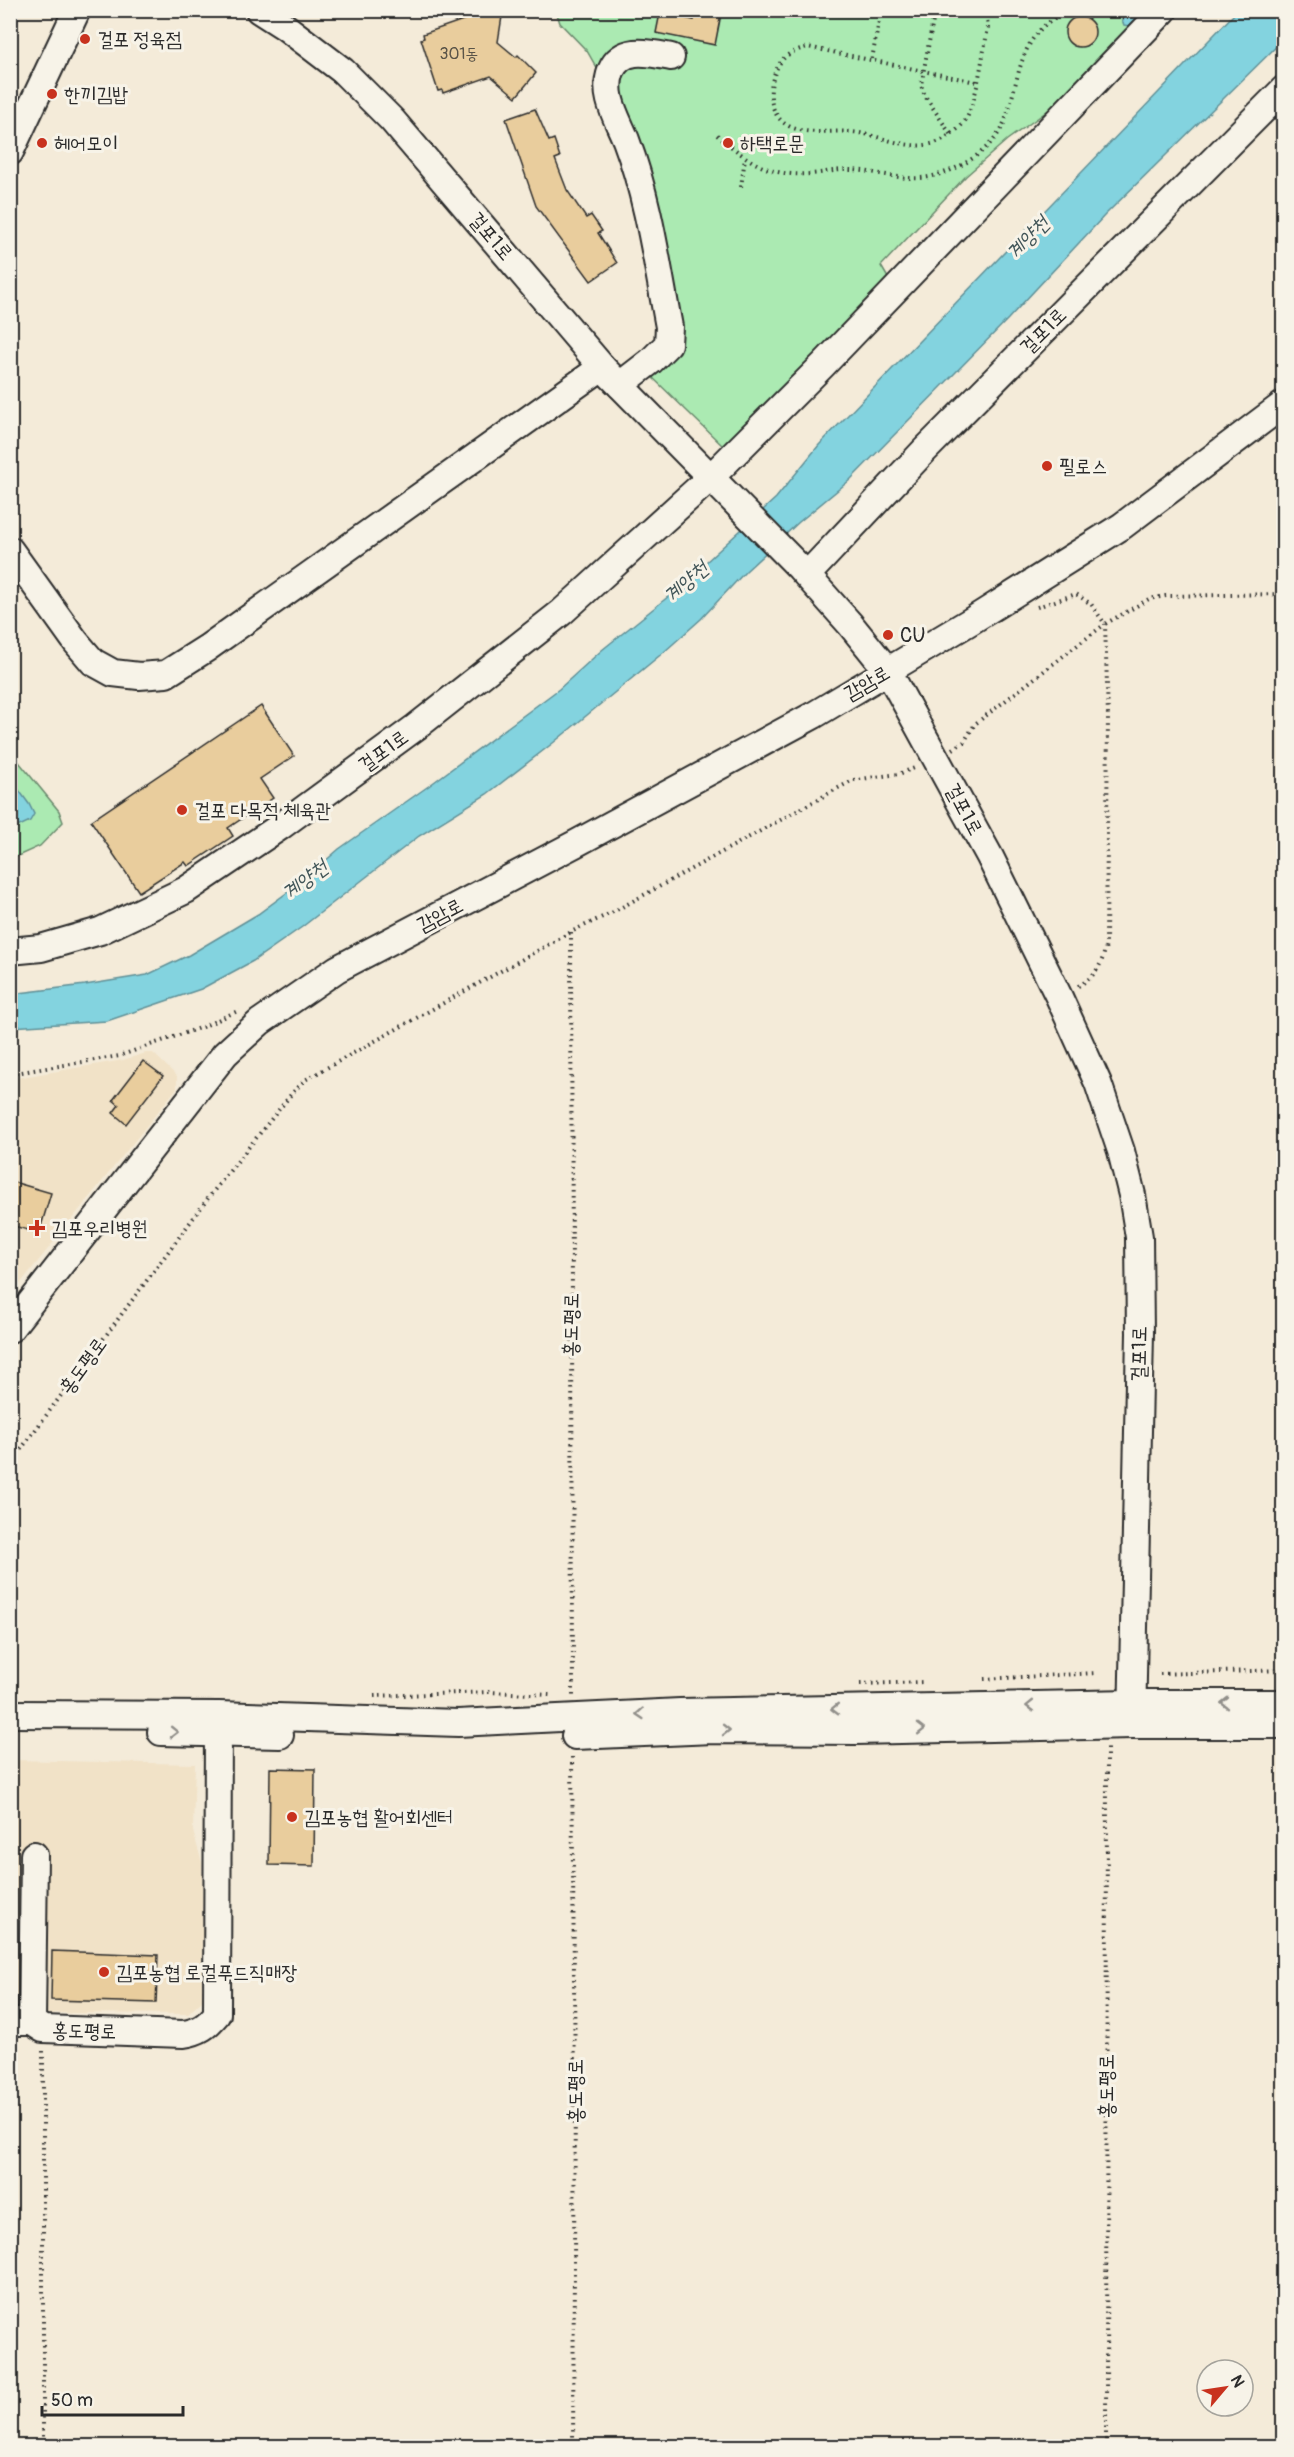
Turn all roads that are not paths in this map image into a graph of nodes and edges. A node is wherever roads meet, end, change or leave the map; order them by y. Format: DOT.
graph roads {
  1 [pos="77,10"];
  2 [pos="259,10"];
  3 [pos="1164,10"];
  4 [pos="672,57"];
  5 [pos="1284,89"];
  6 [pos="10,152"];
  7 [pos="602,367"];
  8 [pos="620,386"];
  9 [pos="1284,404"];
  10 [pos="716,482"];
  11 [pos="10,550"];
  12 [pos="803,572"];
  13 [pos="888,671"];
  14 [pos="10,951"];
  15 [pos="10,1329"];
  16 [pos="1284,1703"];
  17 [pos="10,1714"];
  18 [pos="1124,1718"];
  19 [pos="218,1724"];
  20 [pos="1284,1725"];
  21 [pos="10,1730"];
  22 [pos="34,1855"];
  23 [pos="28,2024"];
  1 -- 6 [label="street"];
  2 -- 7 [label="street, 걸포1로"];
  3 -- 10 [label="street"];
  4 -- 8 [label="street"];
  5 -- 12 [label="street, 걸포1로"];
  7 -- 8 [label="street, 걸포1로"];
  7 -- 11 [label="street"];
  8 -- 10 [label="street, 걸포1로"];
  9 -- 13 [label="street, 감암로"];
  10 -- 12 [label="street, 걸포1로"];
  10 -- 14 [label="street, 걸포1로"];
  12 -- 13 [label="street, 걸포1로"];
  13 -- 15 [label="street, 감암로"];
  13 -- 18 [label="street, 걸포1로"];
  16 -- 18 [label="street, one-way"];
  17 -- 19 [label="street"];
  18 -- 19 [label="street"];
  18 -- 20 [label="street"];
  21 -- 19 [label="street, one-way"];
  19 -- 23 [label="street, 홍도평로"];
  22 -- 23 [label="street"];
}
